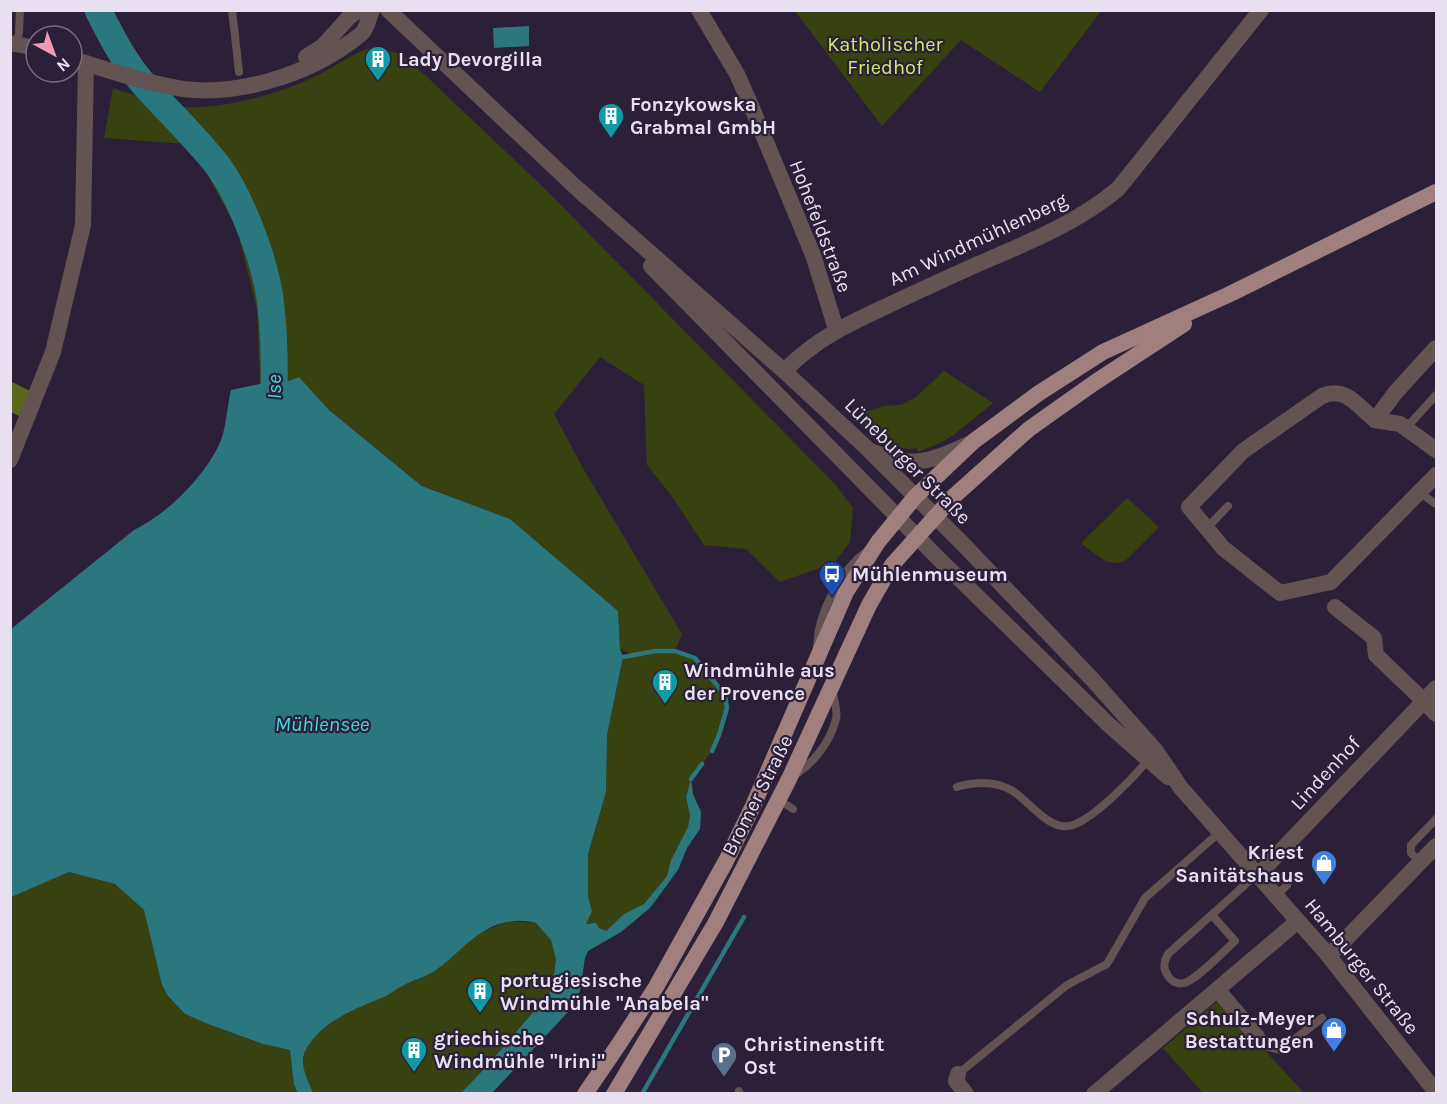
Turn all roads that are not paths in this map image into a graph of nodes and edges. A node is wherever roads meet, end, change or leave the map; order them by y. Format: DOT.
graph roads {
  1 [pos="20,10"];
  2 [pos="232,10"];
  3 [pos="359,10"];
  4 [pos="372,10"];
  5 [pos="388,10"];
  6 [pos="699,10"];
  7 [pos="1261,10"];
  8 [pos="13,44"];
  9 [pos="84,62"];
  10 [pos="238,72"];
  11 [pos="266,81"];
  12 [pos="80,84"];
  13 [pos="579,190"];
  14 [pos="1437,192"];
  15 [pos="1230,294"];
  16 [pos="836,329"];
  17 [pos="1437,348"];
  18 [pos="784,371"];
  19 [pos="1437,395"];
  20 [pos="1375,420"];
  21 [pos="1406,428"];
  22 [pos="975,441"];
  23 [pos="869,450"];
  24 [pos="1437,450"];
  25 [pos="10,460"];
  26 [pos="1437,475"];
  27 [pos="1420,493"];
  28 [pos="915,497"];
  29 [pos="1437,504"];
  30 [pos="1227,506"];
  31 [pos="898,516"];
  32 [pos="935,517"];
  33 [pos="1207,528"];
  34 [pos="917,536"];
  35 [pos="1335,607"];
  36 [pos="1437,688"];
  37 [pos="1424,702"];
  38 [pos="1437,714"];
  39 [pos="1152,756"];
  40 [pos="957,787"];
  41 [pos="1207,815"];
  42 [pos="1437,819"];
  43 [pos="1221,831"];
  44 [pos="1437,846"];
  45 [pos="1420,862"];
  46 [pos="1258,875"];
  47 [pos="1212,915"];
  48 [pos="1298,921"];
  49 [pos="1328,955"];
  50 [pos="1218,990"];
  51 [pos="1322,1018"];
  52 [pos="1258,1038"];
  53 [pos="958,1074"];
  54 [pos="1437,1092"];
  55 [pos="585,1094"];
  56 [pos="614,1094"];
  57 [pos="966,1094"];
  58 [pos="1094,1094"];
  1 -- 8 [label="lane"];
  2 -- 10 [label="lane"];
  3 -- 11 [label="street"];
  4 -- 11 [label="street"];
  5 -- 13 [label="street, Lüneburger Straße"];
  6 -- 16 [label="street, Hohefeldstraße"];
  7 -- 16 [label="street, Am Windmühlenberg"];
  9 -- 11 [label="street"];
  12 -- 25 [label="street"];
  13 -- 18 [label="street, Lüneburger Straße"];
  13 -- 31 [label="street, Lüneburger Straße"];
  14 -- 15 [label="main road"];
  15 -- 22 [label="main road, Bromer Straße"];
  15 -- 32 [label="main road, Bromer Straße"];
  16 -- 18 [label="street, Am Windmühlenberg"];
  17 -- 20 [label="street"];
  18 -- 23 [label="street, Lüneburger Straße"];
  19 -- 21 [label="lane"];
  20 -- 21 [label="street"];
  20 -- 33 [label="street"];
  21 -- 24 [label="street"];
  22 -- 23 [label="street"];
  22 -- 28 [label="main road, Bromer Straße"];
  23 -- 28 [label="street, Lüneburger Straße"];
  26 -- 27 [label="street"];
  27 -- 29 [label="lane"];
  27 -- 33 [label="street"];
  28 -- 31 [label="main road, Bromer Straße"];
  28 -- 32 [label="street, Lüneburger Straße"];
  30 -- 33 [label="lane"];
  31 -- 34 [label="street, Lüneburger Straße"];
  31 -- 55 [label="main road, Bromer Straße"];
  32 -- 34 [label="main road, Bromer Straße"];
  32 -- 39 [label="street, Lüneburger Straße"];
  34 -- 39 [label="street, Lüneburger Straße"];
  34 -- 56 [label="main road, Bromer Straße"];
  35 -- 37 [label="street"];
  36 -- 37 [label="street, Lindenhof"];
  37 -- 38 [label="street"];
  37 -- 46 [label="street, Lindenhof"];
  39 -- 40 [label="lane"];
  39 -- 41 [label="street, Lüneburger Straße"];
  41 -- 43 [label="street, Hamburger Straße"];
  42 -- 45 [label="lane"];
  43 -- 46 [label="street, Hamburger Straße"];
  43 -- 53 [label="lane"];
  44 -- 45 [label="street"];
  45 -- 49 [label="street"];
  46 -- 47 [label="lane"];
  46 -- 48 [label="street, Hamburger Straße"];
  47 -- 47 [label="lane"];
  48 -- 49 [label="street, Hamburger Straße"];
  48 -- 50 [label="street"];
  49 -- 54 [label="street, Hamburger Straße"];
  50 -- 52 [label="street"];
  50 -- 58 [label="street"];
  51 -- 52 [label="lane"];
  53 -- 57 [label="street"];
}
